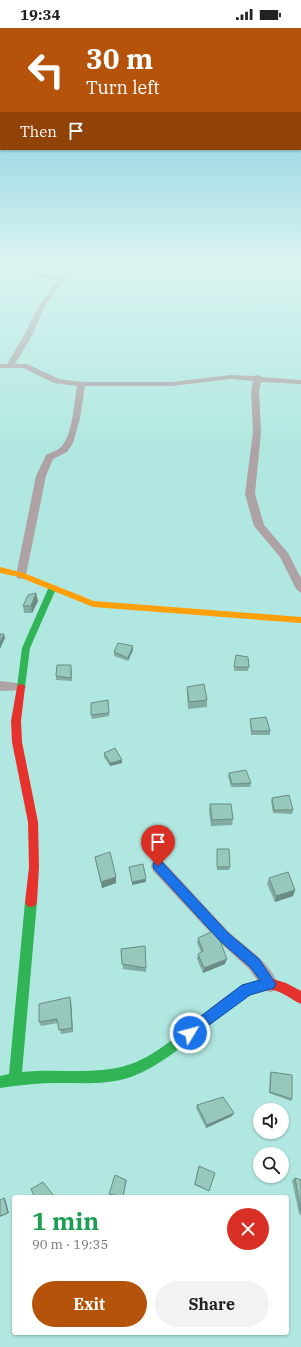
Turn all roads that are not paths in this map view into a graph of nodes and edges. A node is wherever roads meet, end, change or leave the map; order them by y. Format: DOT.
graph roads {
  1 [pos="33,326"];
  2 [pos="10,365"];
  3 [pos="0,366"];
  4 [pos="258,378"];
  5 [pos="301,382"];
  6 [pos="81,384"];
  7 [pos="0,570"];
  8 [pos="21,575"];
  9 [pos="52,589"];
  10 [pos="301,589"];
  11 [pos="301,620"];
  12 [pos="0,686"];
  13 [pos="20,687"];
  14 [pos="158,866"];
  15 [pos="270,984"];
  16 [pos="301,998"];
  17 [pos="15,1078"];
  18 [pos="0,1082"];
  1 -- 2 [label="street"];
  2 -- 3 [label="street"];
  2 -- 6 [label="street"];
  4 -- 5 [label="street"];
  4 -- 6 [label="street"];
  4 -- 10 [label="street"];
  6 -- 8 [label="street"];
  7 -- 8 [label="street"];
  8 -- 9 [label="street"];
  9 -- 11 [label="street"];
  9 -- 13 [label="street"];
  12 -- 13 [label="street"];
  13 -- 17 [label="street"];
  14 -- 15 [label="street"];
  15 -- 16 [label="street"];
  15 -- 17 [label="street"];
  17 -- 18 [label="street"];
}
